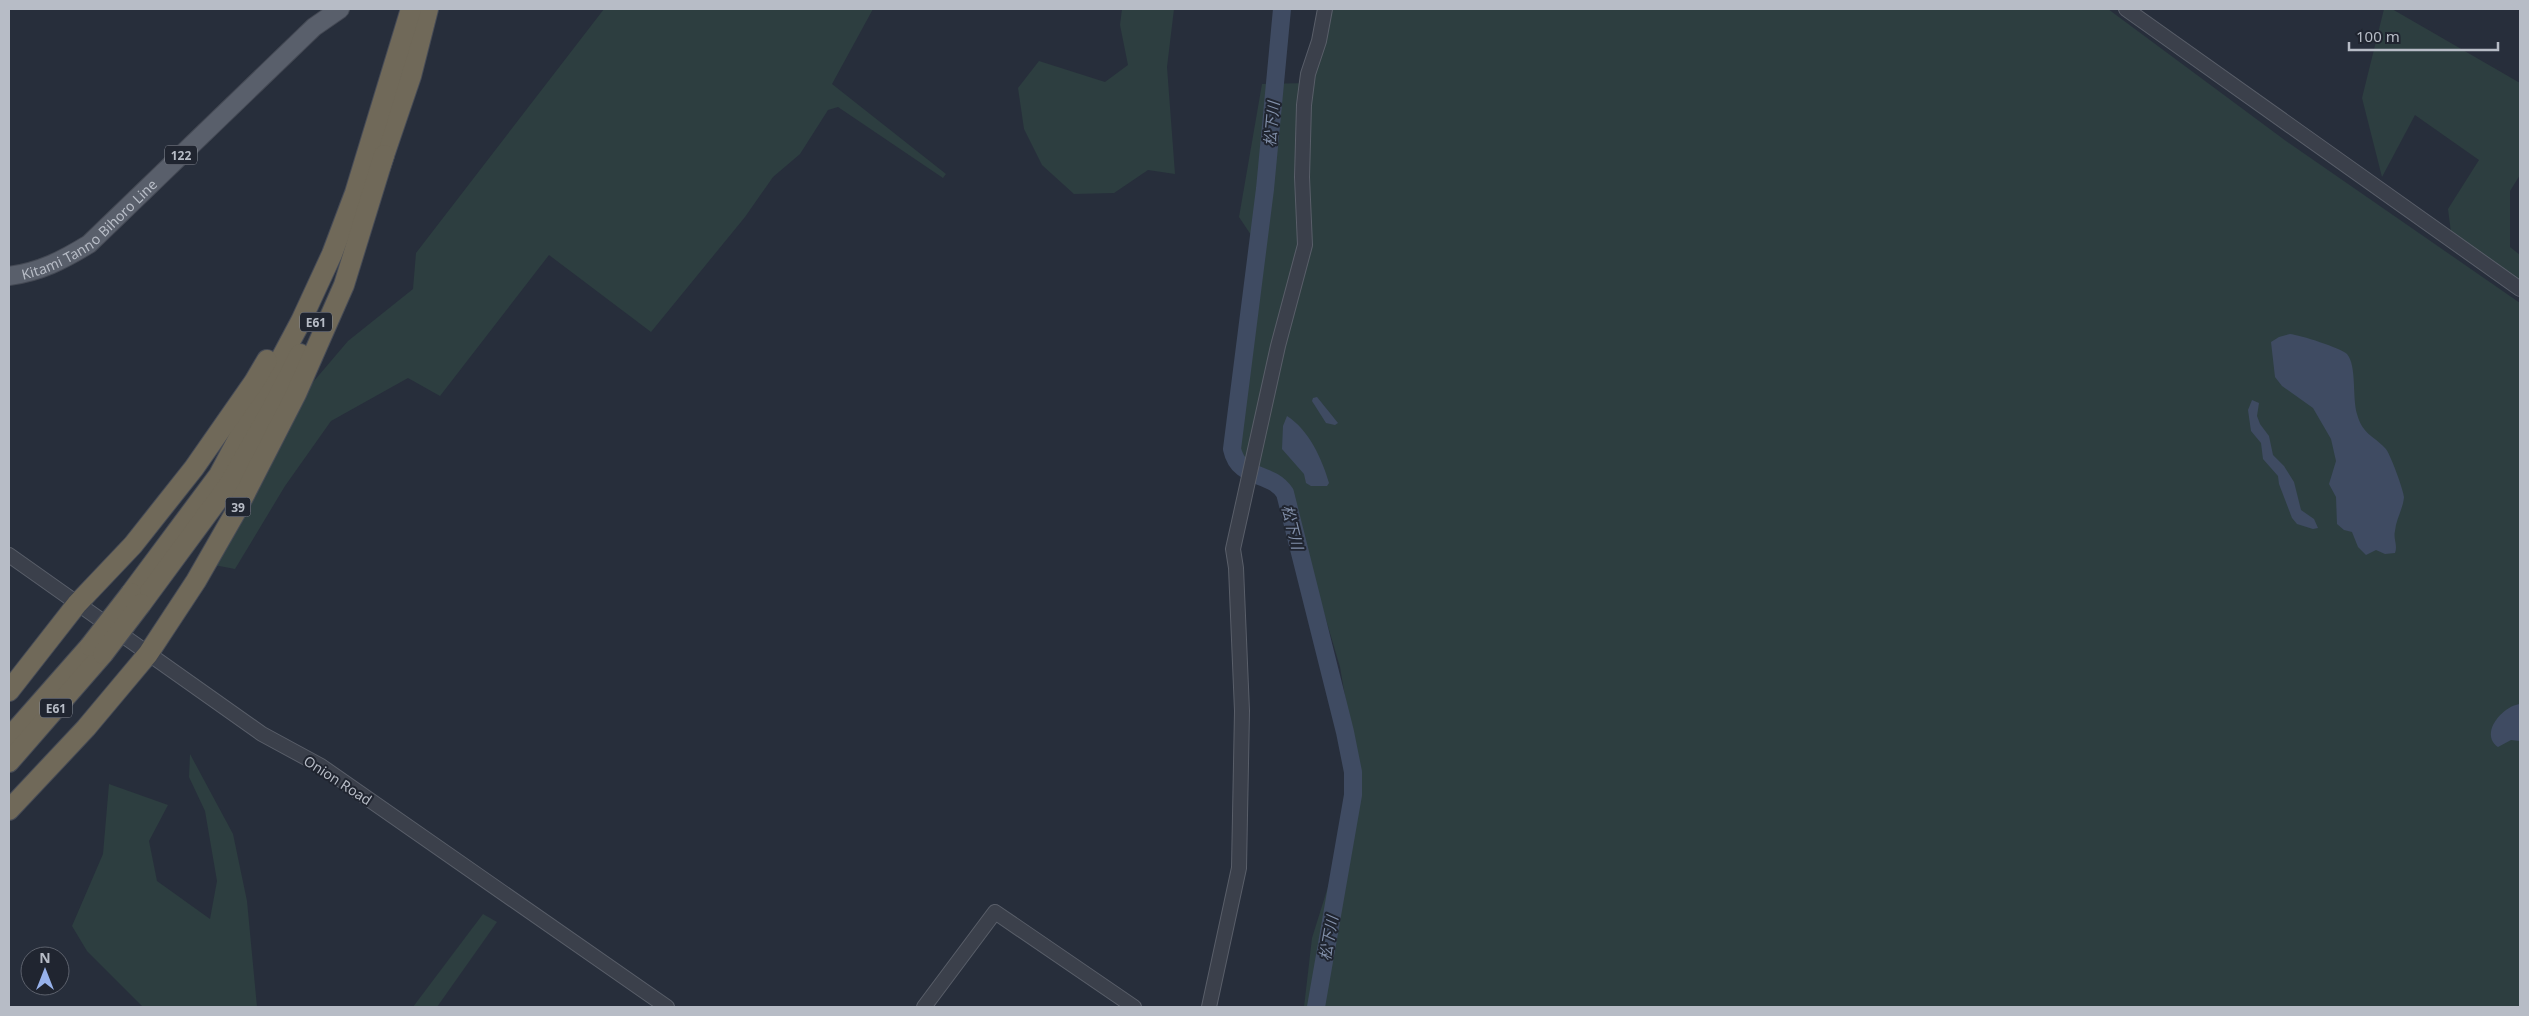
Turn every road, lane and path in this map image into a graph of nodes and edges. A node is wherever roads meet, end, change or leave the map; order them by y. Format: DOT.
graph roads {
  1 [pos="340,9"];
  2 [pos="411,9"];
  3 [pos="428,9"];
  4 [pos="1325,9"];
  5 [pos="2126,9"];
  6 [pos="384,155"];
  7 [pos="332,254"];
  8 [pos="9,276"];
  9 [pos="2520,289"];
  10 [pos="9,554"];
  11 [pos="136,599"];
  12 [pos="77,604"];
  13 [pos="96,650"];
  14 [pos="148,654"];
  15 [pos="9,691"];
  16 [pos="9,738"];
  17 [pos="9,762"];
  18 [pos="9,810"];
  19 [pos="666,1007"];
  20 [pos="924,1007"];
  21 [pos="1134,1007"];
  22 [pos="1209,1007"];
  1 -- 8 [label="main road, Kitami Tanno Bihoro Line / 122"];
  2 -- 7 [label="highway, E61"];
  3 -- 6 [label="highway, E61"];
  4 -- 22 [label="street"];
  5 -- 9 [label="street"];
  6 -- 11 [label="highway, E61"];
  6 -- 14 [label="highway, 39"];
  7 -- 11 [label="highway, E61"];
  7 -- 12 [label="highway"];
  10 -- 12 [label="street, Onion Road"];
  11 -- 13 [label="highway, E61, bridge"];
  12 -- 14 [label="street, Onion Road"];
  12 -- 15 [label="highway"];
  13 -- 16 [label="highway, E61"];
  13 -- 17 [label="highway, E61"];
  14 -- 18 [label="highway, 39"];
  14 -- 19 [label="street, Onion Road"];
  20 -- 21 [label="street"];
}
